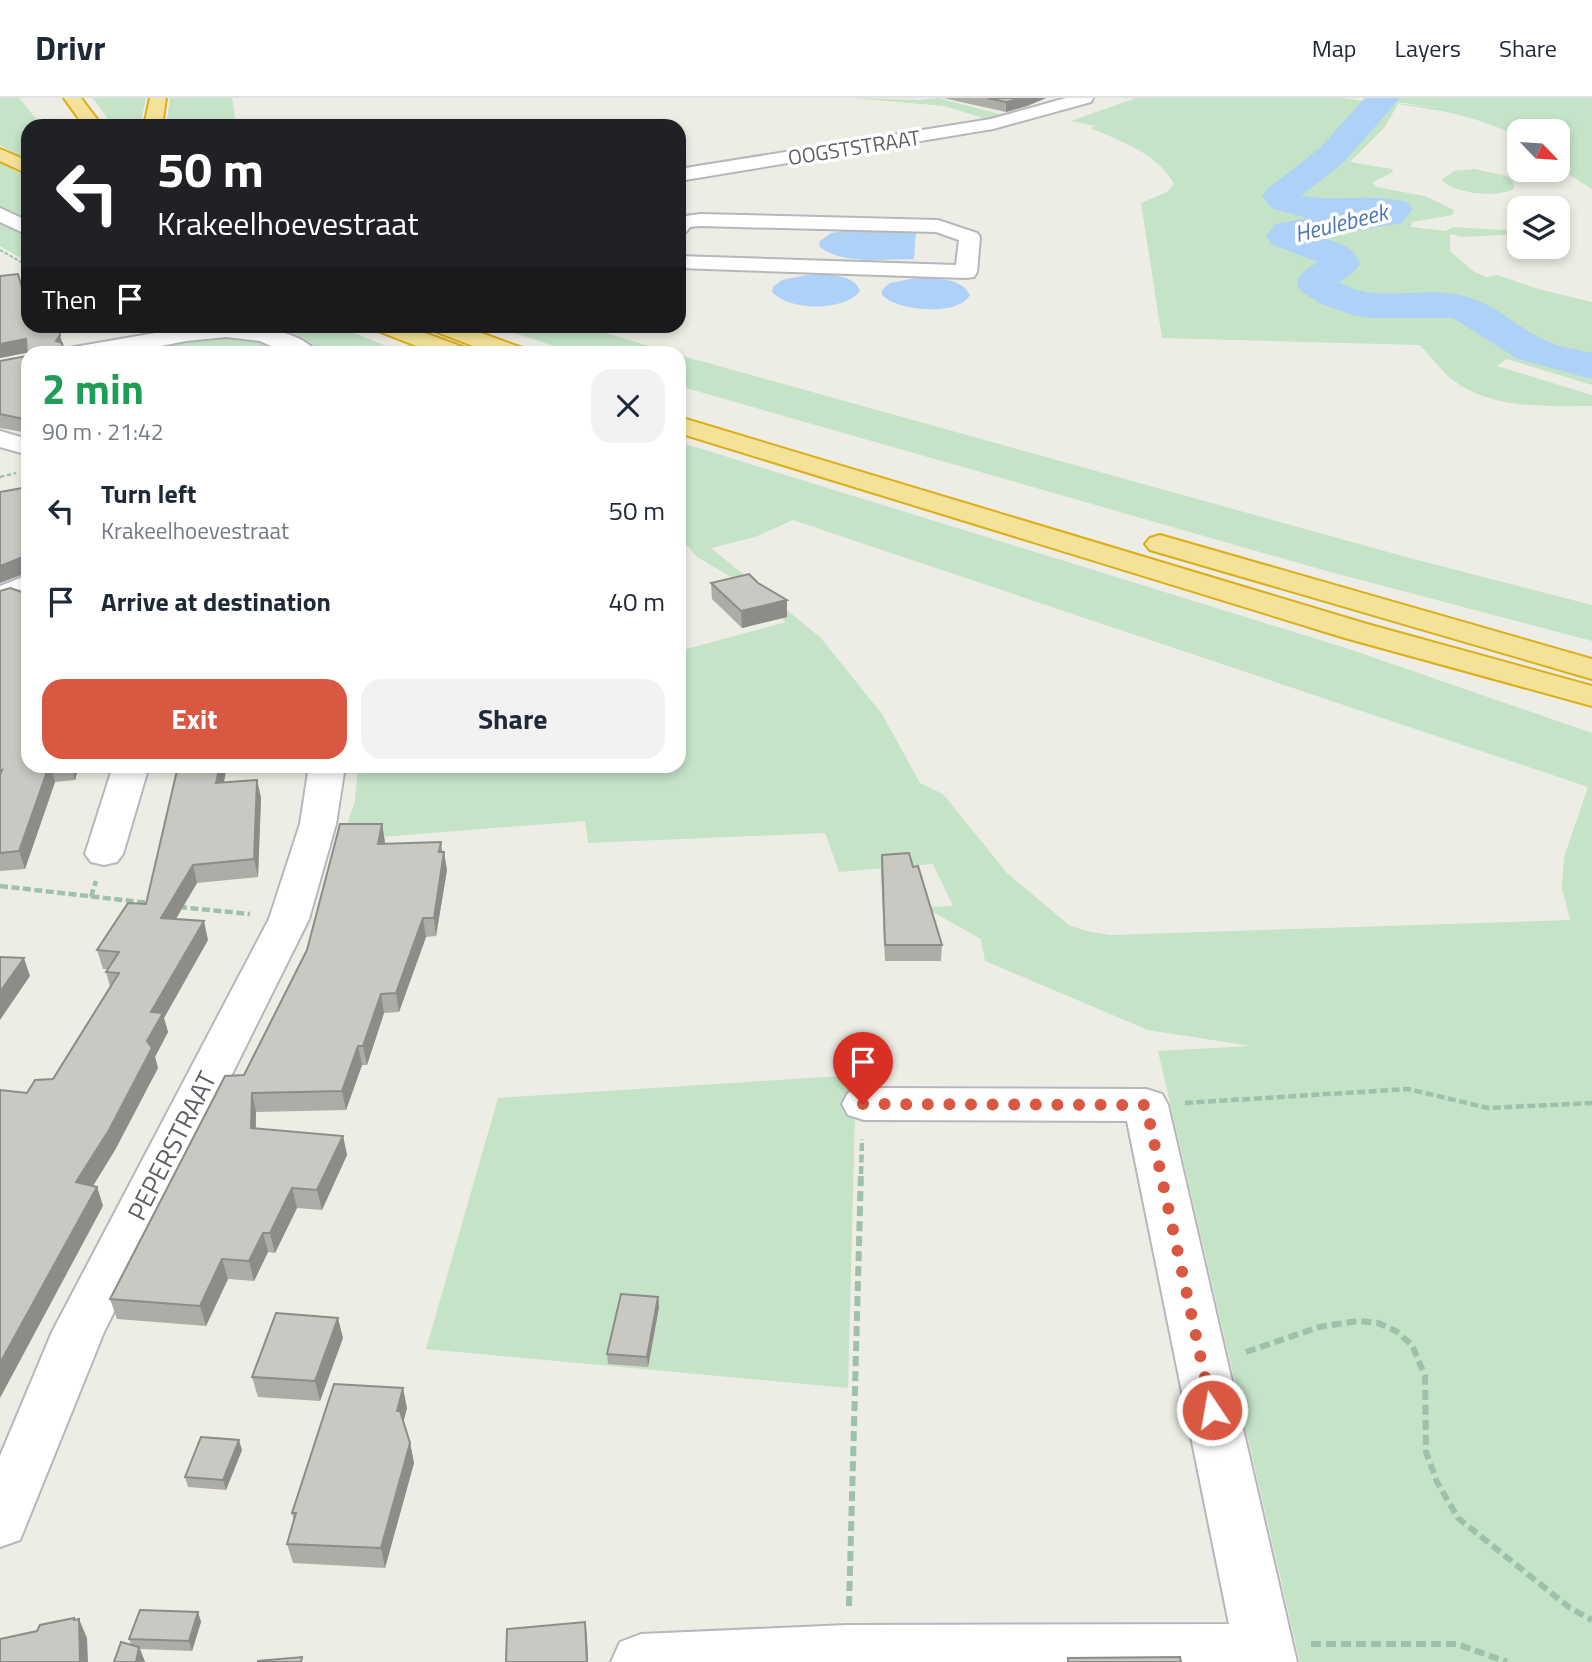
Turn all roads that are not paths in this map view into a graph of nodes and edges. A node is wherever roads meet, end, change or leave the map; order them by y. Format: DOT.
graph roads {
  1 [pos="72,98"];
  2 [pos="158,98"];
  3 [pos="1086,98"];
  4 [pos="88,119"];
  5 [pos="154,119"];
  6 [pos="0,154"];
  7 [pos="21,164"];
  8 [pos="686,174"];
  9 [pos="0,214"];
  10 [pos="686,222"];
  11 [pos="21,225"];
  12 [pos="686,262"];
  13 [pos="168,333"];
  14 [pos="259,333"];
  15 [pos="404,333"];
  16 [pos="461,333"];
  17 [pos="110,346"];
  18 [pos="288,346"];
  19 [pos="439,346"];
  20 [pos="496,346"];
  21 [pos="686,404"];
  22 [pos="686,427"];
  23 [pos="0,439"];
  24 [pos="21,445"];
  25 [pos="21,577"];
  26 [pos="0,597"];
  27 [pos="1385,608"];
  28 [pos="1356,631"];
  29 [pos="1592,657"];
  30 [pos="1592,668"];
  31 [pos="1592,696"];
  32 [pos="1592,716"];
  33 [pos="129,773"];
  34 [pos="326,773"];
  35 [pos="104,854"];
  36 [pos="863,1104"];
  37 [pos="0,1522"];
  38 [pos="1266,1657"];
  39 [pos="641,1662"];
  1 -- 4 [label="highway"];
  2 -- 5 [label="highway"];
  3 -- 8 [label="street, OOGSTSTRAAT"];
  6 -- 7 [label="highway"];
  9 -- 11 [label="street"];
  10 -- 12 [label="street"];
  13 -- 17 [label="street"];
  14 -- 18 [label="street"];
  15 -- 19 [label="highway"];
  16 -- 20 [label="highway"];
  21 -- 27 [label="highway"];
  22 -- 28 [label="highway"];
  23 -- 24 [label="street"];
  25 -- 26 [label="street"];
  27 -- 29 [label="highway"];
  27 -- 30 [label="highway"];
  28 -- 31 [label="highway"];
  28 -- 32 [label="highway"];
  33 -- 35 [label="street"];
  34 -- 37 [label="street, PEPERSTRAAT"];
  36 -- 38 [label="street"];
  38 -- 39 [label="street"];
}
